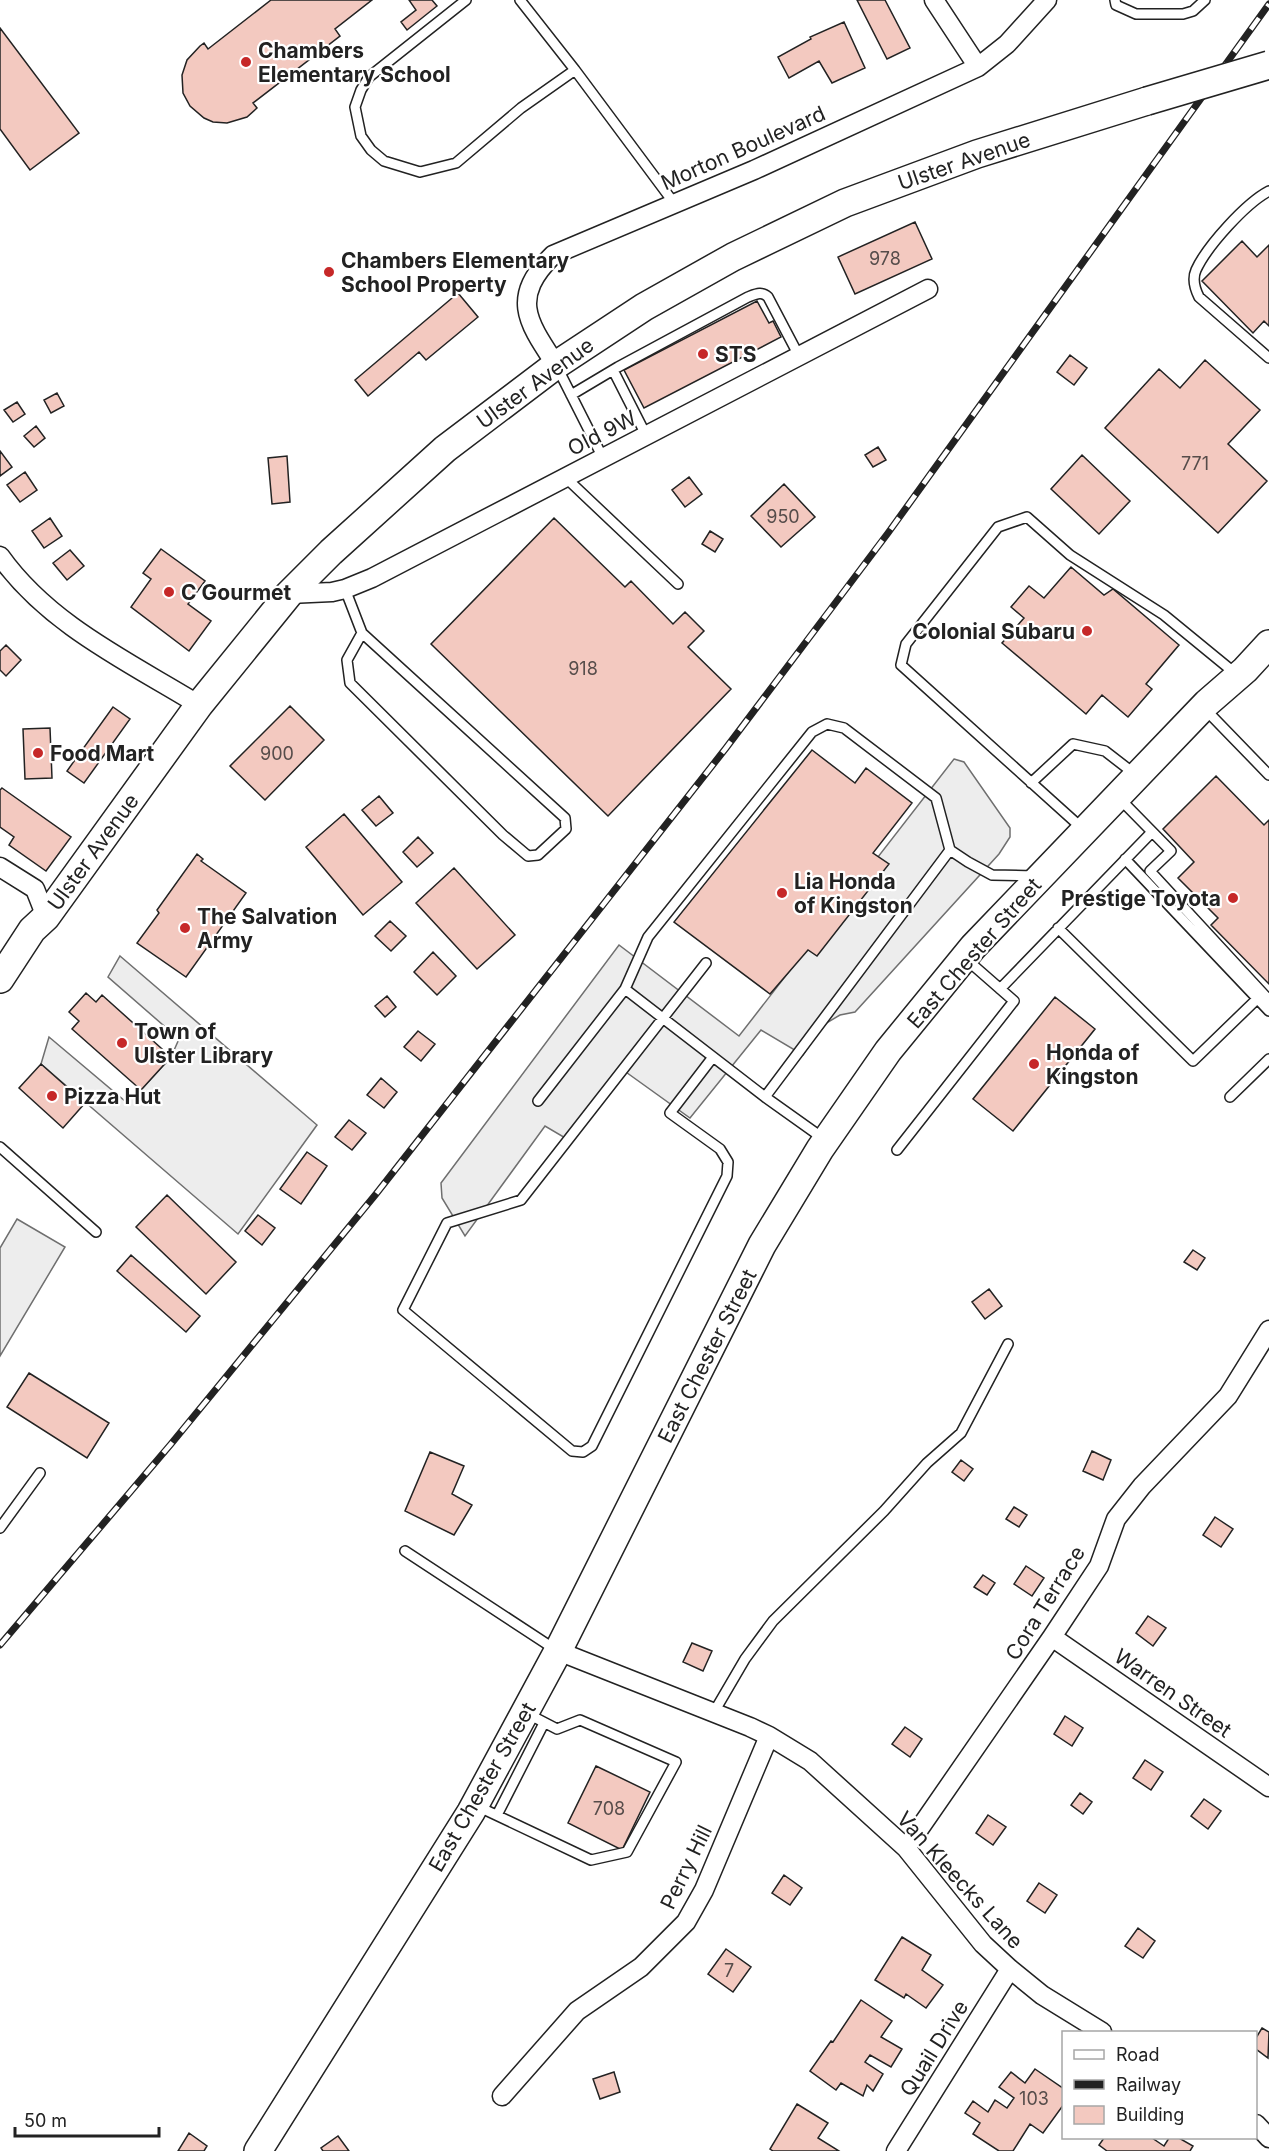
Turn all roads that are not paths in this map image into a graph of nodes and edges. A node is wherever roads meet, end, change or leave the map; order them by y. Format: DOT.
graph roads {
  1 [pos="466,0"];
  2 [pos="520,0"];
  3 [pos="934,0"];
  4 [pos="1047,0"];
  5 [pos="1115,0"];
  6 [pos="1205,0"];
  7 [pos="1269,65"];
  8 [pos="978,68"];
  9 [pos="575,70"];
  10 [pos="1269,191"];
  11 [pos="674,203"];
  12 [pos="928,289"];
  13 [pos="799,356"];
  14 [pos="1269,358"];
  15 [pos="556,365"];
  16 [pos="613,370"];
  17 [pos="572,395"];
  18 [pos="646,435"];
  19 [pos="603,458"];
  20 [pos="565,477"];
  21 [pos="0,556"];
  22 [pos="678,584"];
  23 [pos="345,589"];
  24 [pos="290,594"];
  25 [pos="362,633"];
  26 [pos="1269,644"];
  27 [pos="1238,675"];
  28 [pos="199,705"];
  29 [pos="1204,708"];
  30 [pos="1269,775"];
  31 [pos="1138,776"];
  32 [pos="1031,783"];
  33 [pos="1118,797"];
  34 [pos="1085,831"];
  35 [pos="1152,832"];
  36 [pos="950,850"];
  37 [pos="1125,859"];
  38 [pos="0,867"];
  39 [pos="1041,876"];
  40 [pos="46,917"];
  41 [pos="1058,928"];
  42 [pos="964,958"];
  43 [pos="706,963"];
  44 [pos="0,979"];
  45 [pos="625,989"];
  46 [pos="1000,989"];
  47 [pos="1257,999"];
  48 [pos="1269,1000"];
  49 [pos="1269,1011"];
  50 [pos="663,1019"];
  51 [pos="713,1057"];
  52 [pos="1269,1059"];
  53 [pos="765,1097"];
  54 [pos="1230,1097"];
  55 [pos="538,1101"];
  56 [pos="827,1140"];
  57 [pos="0,1147"];
  58 [pos="897,1150"];
  59 [pos="96,1232"];
  60 [pos="1269,1330"];
  61 [pos="1008,1344"];
  62 [pos="40,1473"];
  63 [pos="0,1528"];
  64 [pos="405,1551"];
  65 [pos="1052,1637"];
  66 [pos="558,1651"];
  67 [pos="714,1712"];
  68 [pos="534,1718"];
  69 [pos="769,1736"];
  70 [pos="1269,1787"];
  71 [pos="486,1810"];
  72 [pos="906,1848"];
  73 [pos="1010,1969"];
  74 [pos="1100,2031"];
  75 [pos="502,2096"];
  76 [pos="1257,2125"];
  77 [pos="1269,2138"];
  78 [pos="258,2151"];
  79 [pos="896,2151"];
  1 -- 9 [label="lane"];
  2 -- 9 [label="lane"];
  3 -- 8 [label="street"];
  4 -- 8 [label="street, Morton Boulevard"];
  5 -- 6 [label="lane"];
  7 -- 15 [label="main road, Ulster Avenue, bridge"];
  8 -- 11 [label="street, Morton Boulevard"];
  9 -- 11 [label="lane"];
  10 -- 14 [label="lane"];
  11 -- 15 [label="street, Morton Boulevard"];
  12 -- 13 [label="street, Old 9W"];
  13 -- 16 [label="lane"];
  13 -- 18 [label="street, Old 9W"];
  15 -- 17 [label="lane"];
  15 -- 24 [label="main road, Ulster Avenue"];
  16 -- 17 [label="lane"];
  16 -- 18 [label="lane"];
  17 -- 19 [label="lane"];
  18 -- 19 [label="street, Old 9W"];
  19 -- 20 [label="street, Old 9W"];
  20 -- 22 [label="lane"];
  20 -- 23 [label="street, Old 9W"];
  21 -- 28 [label="street"];
  23 -- 24 [label="street, Old 9W"];
  23 -- 25 [label="lane"];
  24 -- 28 [label="main road, Ulster Avenue"];
  25 -- 25 [label="lane"];
  26 -- 27 [label="main road, East Chester Street"];
  27 -- 29 [label="main road, East Chester Street"];
  27 -- 32 [label="lane"];
  28 -- 40 [label="main road, Ulster Avenue"];
  29 -- 30 [label="lane"];
  29 -- 31 [label="main road, East Chester Street"];
  31 -- 32 [label="lane"];
  31 -- 33 [label="main road, East Chester Street"];
  32 -- 34 [label="lane"];
  33 -- 34 [label="main road, East Chester Street"];
  33 -- 35 [label="lane"];
  34 -- 39 [label="main road, East Chester Street"];
  35 -- 37 [label="lane"];
  35 -- 48 [label="lane"];
  36 -- 39 [label="lane"];
  36 -- 45 [label="lane"];
  36 -- 53 [label="lane"];
  37 -- 41 [label="lane"];
  37 -- 47 [label="lane"];
  38 -- 40 [label="street"];
  39 -- 42 [label="main road, East Chester Street"];
  40 -- 44 [label="main road, Ulster Avenue"];
  41 -- 46 [label="lane"];
  41 -- 47 [label="lane"];
  42 -- 46 [label="lane"];
  42 -- 56 [label="main road, East Chester Street"];
  43 -- 50 [label="lane"];
  45 -- 50 [label="lane"];
  45 -- 55 [label="lane"];
  46 -- 58 [label="lane"];
  47 -- 49 [label="lane"];
  50 -- 51 [label="lane"];
  50 -- 51 [label="lane"];
  51 -- 53 [label="lane"];
  52 -- 54 [label="lane"];
  53 -- 56 [label="lane"];
  56 -- 66 [label="main road, East Chester Street"];
  57 -- 59 [label="lane"];
  60 -- 65 [label="street, Cora Terrace"];
  61 -- 67 [label="lane"];
  62 -- 63 [label="lane"];
  64 -- 66 [label="lane"];
  65 -- 70 [label="street, Warren Street"];
  65 -- 72 [label="street, Cora Terrace"];
  66 -- 67 [label="street, Van Kleecks Lane"];
  66 -- 68 [label="main road, East Chester Street"];
  67 -- 69 [label="street, Van Kleecks Lane"];
  68 -- 71 [label="main road, East Chester Street"];
  68 -- 71 [label="lane"];
  69 -- 72 [label="street, Van Kleecks Lane"];
  69 -- 75 [label="street, Perry Hill"];
  71 -- 78 [label="main road, East Chester Street"];
  72 -- 73 [label="street, Van Kleecks Lane"];
  73 -- 74 [label="street, Van Kleecks Lane"];
  73 -- 79 [label="street, Quail Drive"];
  76 -- 77 [label="street"];
}
